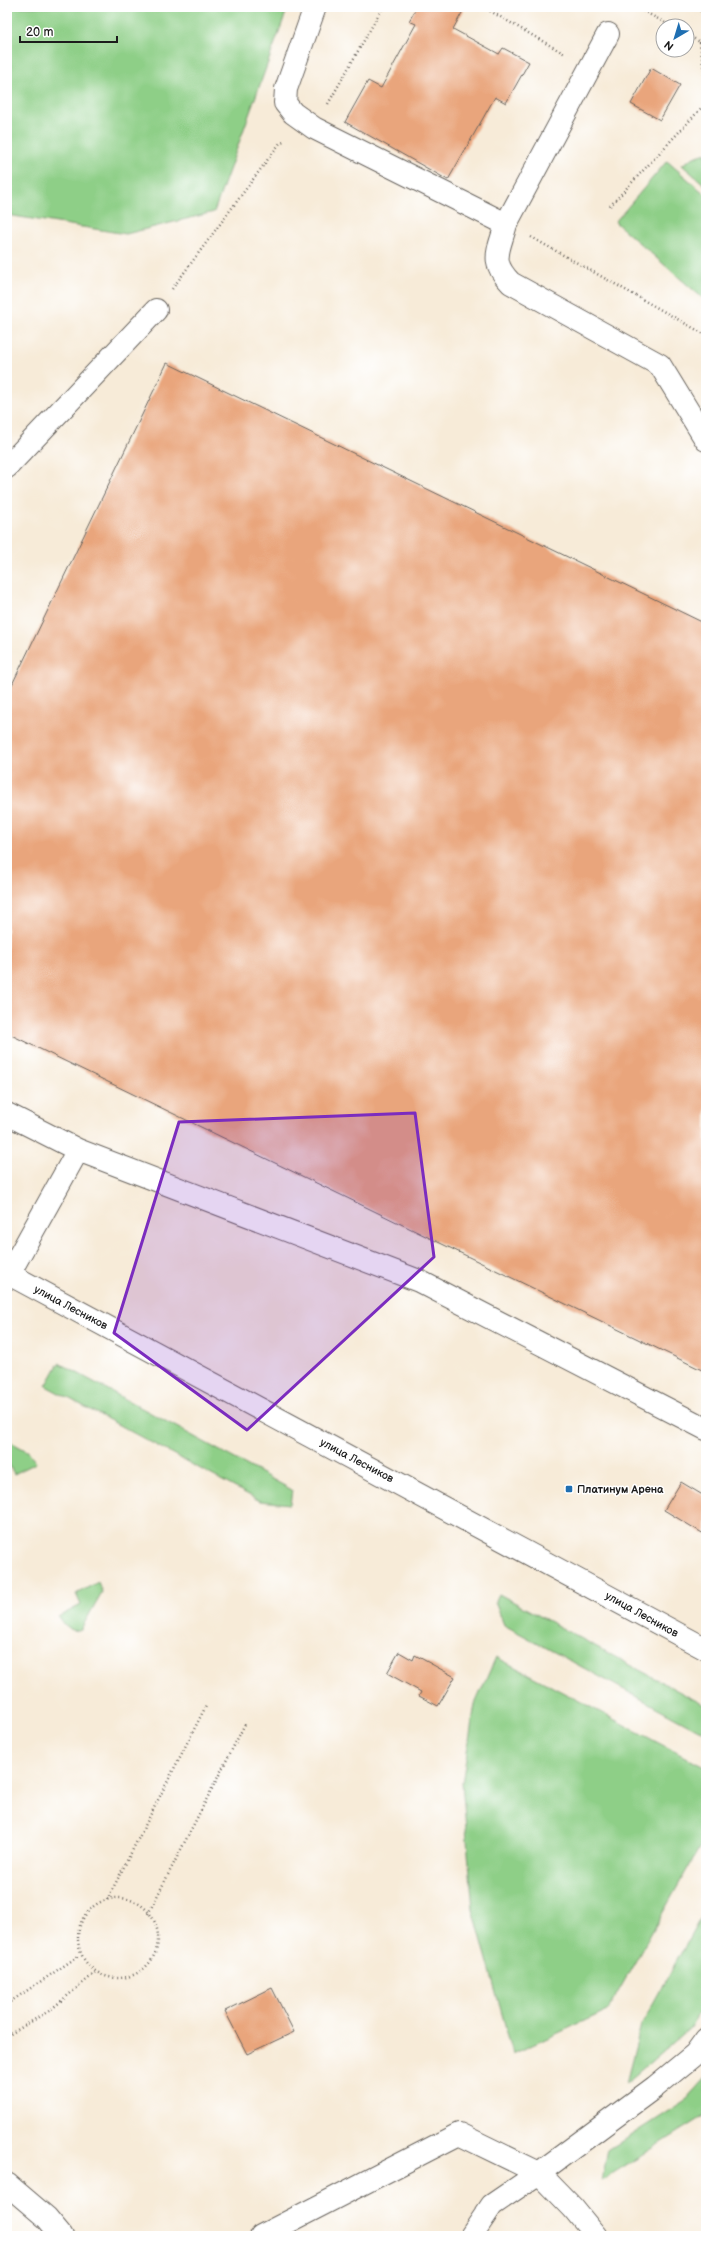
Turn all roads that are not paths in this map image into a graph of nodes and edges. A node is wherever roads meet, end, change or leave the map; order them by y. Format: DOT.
graph roads {
  1 [pos="315,7"];
  2 [pos="608,34"];
  3 [pos="506,224"];
  4 [pos="156,310"];
  5 [pos="706,440"];
  6 [pos="7,467"];
  7 [pos="7,1114"];
  8 [pos="78,1150"];
  9 [pos="8,1273"];
  10 [pos="706,1429"];
  11 [pos="706,1649"];
  12 [pos="706,2038"];
  13 [pos="538,2173"];
  14 [pos="7,2184"];
  15 [pos="62,2236"];
  16 [pos="261,2236"];
  17 [pos="471,2236"];
  18 [pos="596,2236"];
  1 -- 3 [label="street"];
  2 -- 3 [label="street"];
  3 -- 5 [label="street"];
  4 -- 6 [label="street"];
  7 -- 8 [label="street"];
  8 -- 9 [label="street"];
  8 -- 10 [label="street"];
  9 -- 11 [label="street, улица Лесников"];
  12 -- 13 [label="street"];
  13 -- 16 [label="street"];
  13 -- 17 [label="street"];
  13 -- 18 [label="street"];
  14 -- 15 [label="street"];
}
